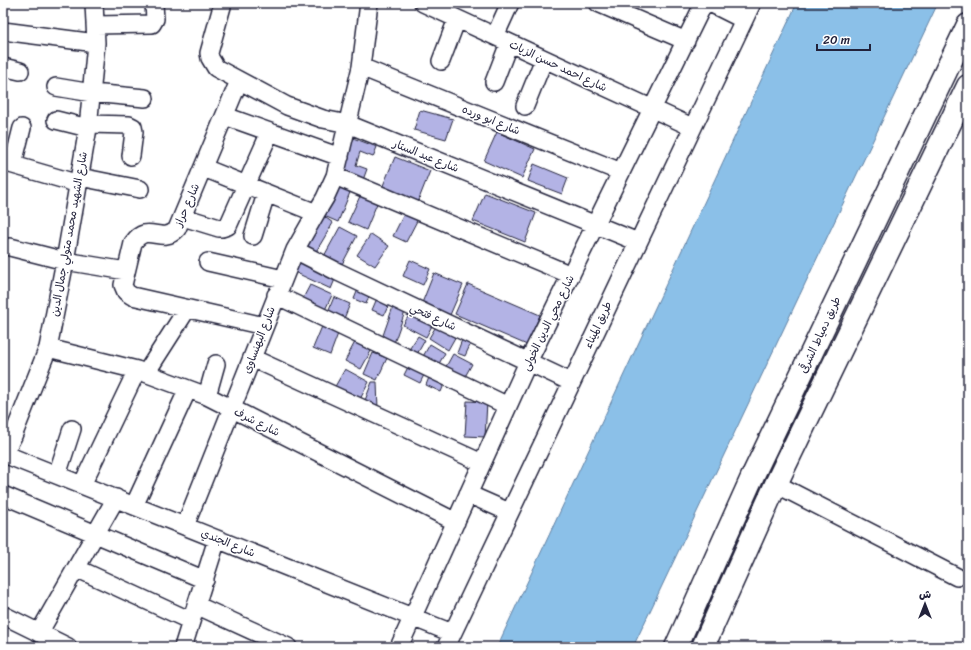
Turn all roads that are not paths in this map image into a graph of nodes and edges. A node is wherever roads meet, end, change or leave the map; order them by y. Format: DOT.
graph roads {
  1 [pos="94,3"];
  2 [pos="224,3"];
  3 [pos="370,3"];
  4 [pos="423,3"];
  5 [pos="510,3"];
  6 [pos="598,3"];
  7 [pos="704,3"];
  8 [pos="710,3"];
  9 [pos="752,3"];
  10 [pos="154,4"];
  11 [pos="457,19"];
  12 [pos="744,20"];
  13 [pos="96,25"];
  14 [pos="968,25"];
  15 [pos="3,31"];
  16 [pos="502,40"];
  17 [pos="686,41"];
  18 [pos="96,44"];
  19 [pos="544,59"];
  20 [pos="442,61"];
  21 [pos="3,67"];
  22 [pos="361,67"];
  23 [pos="20,71"];
  24 [pos="239,81"];
  25 [pos="494,82"];
  26 [pos="968,86"];
  27 [pos="56,87"];
  28 [pos="92,93"];
  29 [pos="145,98"];
  30 [pos="525,106"];
  31 [pos="652,109"];
  32 [pos="225,116"];
  33 [pos="56,120"];
  34 [pos="348,124"];
  35 [pos="88,126"];
  36 [pos="692,127"];
  37 [pos="22,128"];
  38 [pos="270,132"];
  39 [pos="131,156"];
  40 [pos="340,157"];
  41 [pos="8,163"];
  42 [pos="204,168"];
  43 [pos="621,172"];
  44 [pos="335,176"];
  45 [pos="79,180"];
  46 [pos="247,185"];
  47 [pos="140,189"];
  48 [pos="266,194"];
  49 [pos="316,212"];
  50 [pos="183,217"];
  51 [pos="596,225"];
  52 [pos="253,236"];
  53 [pos="638,242"];
  54 [pos="10,247"];
  55 [pos="295,250"];
  56 [pos="65,261"];
  57 [pos="208,262"];
  58 [pos="126,271"];
  59 [pos="571,275"];
  60 [pos="283,279"];
  61 [pos="276,295"];
  62 [pos="187,309"];
  63 [pos="264,326"];
  64 [pos="48,348"];
  65 [pos="252,358"];
  66 [pos="528,362"];
  67 [pos="216,364"];
  68 [pos="142,372"];
  69 [pos="571,382"];
  70 [pos="188,389"];
  71 [pos="206,396"];
  72 [pos="508,406"];
  73 [pos="232,409"];
  74 [pos="72,429"];
  75 [pos="8,431"];
  76 [pos="3,454"];
  77 [pos="482,463"];
  78 [pos="58,475"];
  79 [pos="82,484"];
  80 [pos="776,484"];
  81 [pos="468,494"];
  82 [pos="3,495"];
  83 [pos="116,498"];
  84 [pos="134,506"];
  85 [pos="509,512"];
  86 [pos="456,522"];
  87 [pos="185,526"];
  88 [pos="96,534"];
  89 [pos="217,539"];
  90 [pos="76,568"];
  91 [pos="957,577"];
  92 [pos="204,580"];
  93 [pos="194,613"];
  94 [pos="3,615"];
  95 [pos="413,617"];
  96 [pos="39,632"];
  97 [pos="449,640"];
  98 [pos="68,647"];
  99 [pos="183,647"];
  100 [pos="288,647"];
  101 [pos="400,647"];
  102 [pos="676,647"];
  103 [pos="703,647"];
  1 -- 13 [label="street, شارع الشهيد محمد متولي جمال الدين"];
  2 -- 24 [label="street, شارع عبد الستار"];
  3 -- 22 [label="street, شارع البهنساوى"];
  4 -- 11 [label="street, شارع احمد حسن الزيات"];
  5 -- 16 [label="street"];
  6 -- 17 [label="street"];
  7 -- 17 [label="street, شارع محي الدين الخولى"];
  8 -- 12 [label="street"];
  9 -- 12 [label="street, طريق الميناء"];
  10 -- 13 [label="street"];
  11 -- 16 [label="street, شارع احمد حسن الزيات"];
  11 -- 20 [label="street"];
  12 -- 36 [label="street, طريق الميناء"];
  13 -- 18 [label="street, شارع الشهيد محمد متولي جمال الدين"];
  14 -- 102 [label="highway, طريق دمياط الشرقى"];
  15 -- 18 [label="street"];
  16 -- 19 [label="street, شارع احمد حسن الزيات"];
  16 -- 25 [label="street"];
  17 -- 31 [label="street, شارع محي الدين الخولى"];
  18 -- 28 [label="street, شارع الشهيد محمد متولي جمال الدين"];
  19 -- 30 [label="street"];
  19 -- 31 [label="street, شارع احمد حسن الزيات"];
  21 -- 23 [label="street"];
  22 -- 34 [label="street, شارع البهنساوى"];
  22 -- 43 [label="street, شارع ابو ورده"];
  24 -- 32 [label="street, شارع حراز"];
  24 -- 34 [label="street, شارع عبد الستار"];
  26 -- 80 [label="highway"];
  27 -- 28 [label="street"];
  28 -- 29 [label="street"];
  28 -- 35 [label="street, شارع الشهيد محمد متولي جمال الدين"];
  31 -- 36 [label="street, شارع احمد حسن الزيات"];
  31 -- 43 [label="street, شارع محي الدين الخولى"];
  32 -- 38 [label="street"];
  32 -- 42 [label="street, شارع حراز"];
  33 -- 35 [label="street"];
  34 -- 40 [label="street, شارع البهنساوى"];
  34 -- 51 [label="street, شارع عبد الستار"];
  35 -- 39 [label="street"];
  35 -- 45 [label="street, شارع الشهيد محمد متولي جمال الدين"];
  36 -- 53 [label="street, طريق الميناء"];
  37 -- 41 [label="street"];
  38 -- 40 [label="street"];
  38 -- 46 [label="street"];
  40 -- 44 [label="street, شارع البهنساوى"];
  41 -- 45 [label="street"];
  42 -- 46 [label="street"];
  42 -- 50 [label="street, شارع حراز"];
  43 -- 51 [label="street, شارع محي الدين الخولى"];
  44 -- 49 [label="street, شارع البهنساوى"];
  44 -- 59 [label="street"];
  45 -- 47 [label="street"];
  45 -- 56 [label="street, شارع الشهيد محمد متولي جمال الدين"];
  46 -- 48 [label="street"];
  46 -- 50 [label="street"];
  48 -- 49 [label="street"];
  48 -- 52 [label="street"];
  49 -- 55 [label="street, شارع البهنساوى"];
  50 -- 58 [label="street, شارع حراز"];
  51 -- 53 [label="street, شارع عبد الستار"];
  51 -- 59 [label="street, شارع محي الدين الخولى"];
  53 -- 69 [label="street, طريق الميناء"];
  54 -- 56 [label="street"];
  55 -- 60 [label="street, شارع البهنساوى"];
  55 -- 66 [label="street, شارع فتحي"];
  56 -- 58 [label="street"];
  56 -- 64 [label="street, شارع الشهيد محمد متولي جمال الدين"];
  57 -- 60 [label="street"];
  58 -- 62 [label="street, شارع حراز"];
  59 -- 66 [label="street, شارع محي الدين الخولى"];
  60 -- 61 [label="street, شارع البهنساوى"];
  61 -- 63 [label="street, شارع البهنساوى"];
  61 -- 72 [label="street"];
  62 -- 63 [label="street"];
  62 -- 68 [label="street"];
  63 -- 65 [label="street, شارع البهنساوى"];
  64 -- 68 [label="street, شارع شرف"];
  64 -- 75 [label="street, شارع الشهيد محمد متولي جمال الدين"];
  65 -- 73 [label="street, شارع البهنساوى"];
  65 -- 77 [label="street"];
  66 -- 69 [label="street, شارع فتحي"];
  66 -- 72 [label="street, شارع محي الدين الخولى"];
  67 -- 71 [label="street"];
  68 -- 70 [label="street, شارع شرف"];
  68 -- 79 [label="street"];
  69 -- 85 [label="street, طريق الميناء"];
  70 -- 71 [label="street, شارع شرف"];
  70 -- 84 [label="street"];
  71 -- 73 [label="street, شارع شرف"];
  72 -- 77 [label="street, شارع محي الدين الخولى"];
  73 -- 86 [label="street, شارع شرف"];
  73 -- 87 [label="street, شارع البهنساوى"];
  74 -- 78 [label="street"];
  75 -- 76 [label="street, شارع الشهيد محمد متولي جمال الدين"];
  76 -- 78 [label="street, شارع الجندي"];
  77 -- 81 [label="street, شارع محي الدين الخولى"];
  78 -- 79 [label="street, شارع الجندي"];
  79 -- 83 [label="street, شارع الجندي"];
  80 -- 91 [label="street"];
  80 -- 103 [label="highway"];
  81 -- 85 [label="street"];
  81 -- 86 [label="street, شارع محي الدين الخولى"];
  82 -- 88 [label="street"];
  83 -- 84 [label="street, شارع الجندي"];
  83 -- 88 [label="street"];
  84 -- 87 [label="street, شارع الجندي"];
  85 -- 97 [label="street, طريق الميناء"];
  86 -- 95 [label="street, شارع محي الدين الخولى"];
  87 -- 89 [label="street, شارع الجندي"];
  88 -- 90 [label="street"];
  88 -- 92 [label="street"];
  89 -- 92 [label="street"];
  89 -- 95 [label="street, شارع الجندي"];
  90 -- 93 [label="street"];
  90 -- 96 [label="street"];
  92 -- 93 [label="street"];
  93 -- 99 [label="street"];
  93 -- 100 [label="street"];
  94 -- 96 [label="street"];
  95 -- 97 [label="street, شارع الجندي"];
  95 -- 101 [label="street, شارع محي الدين الخولى"];
  96 -- 98 [label="street"];
}
